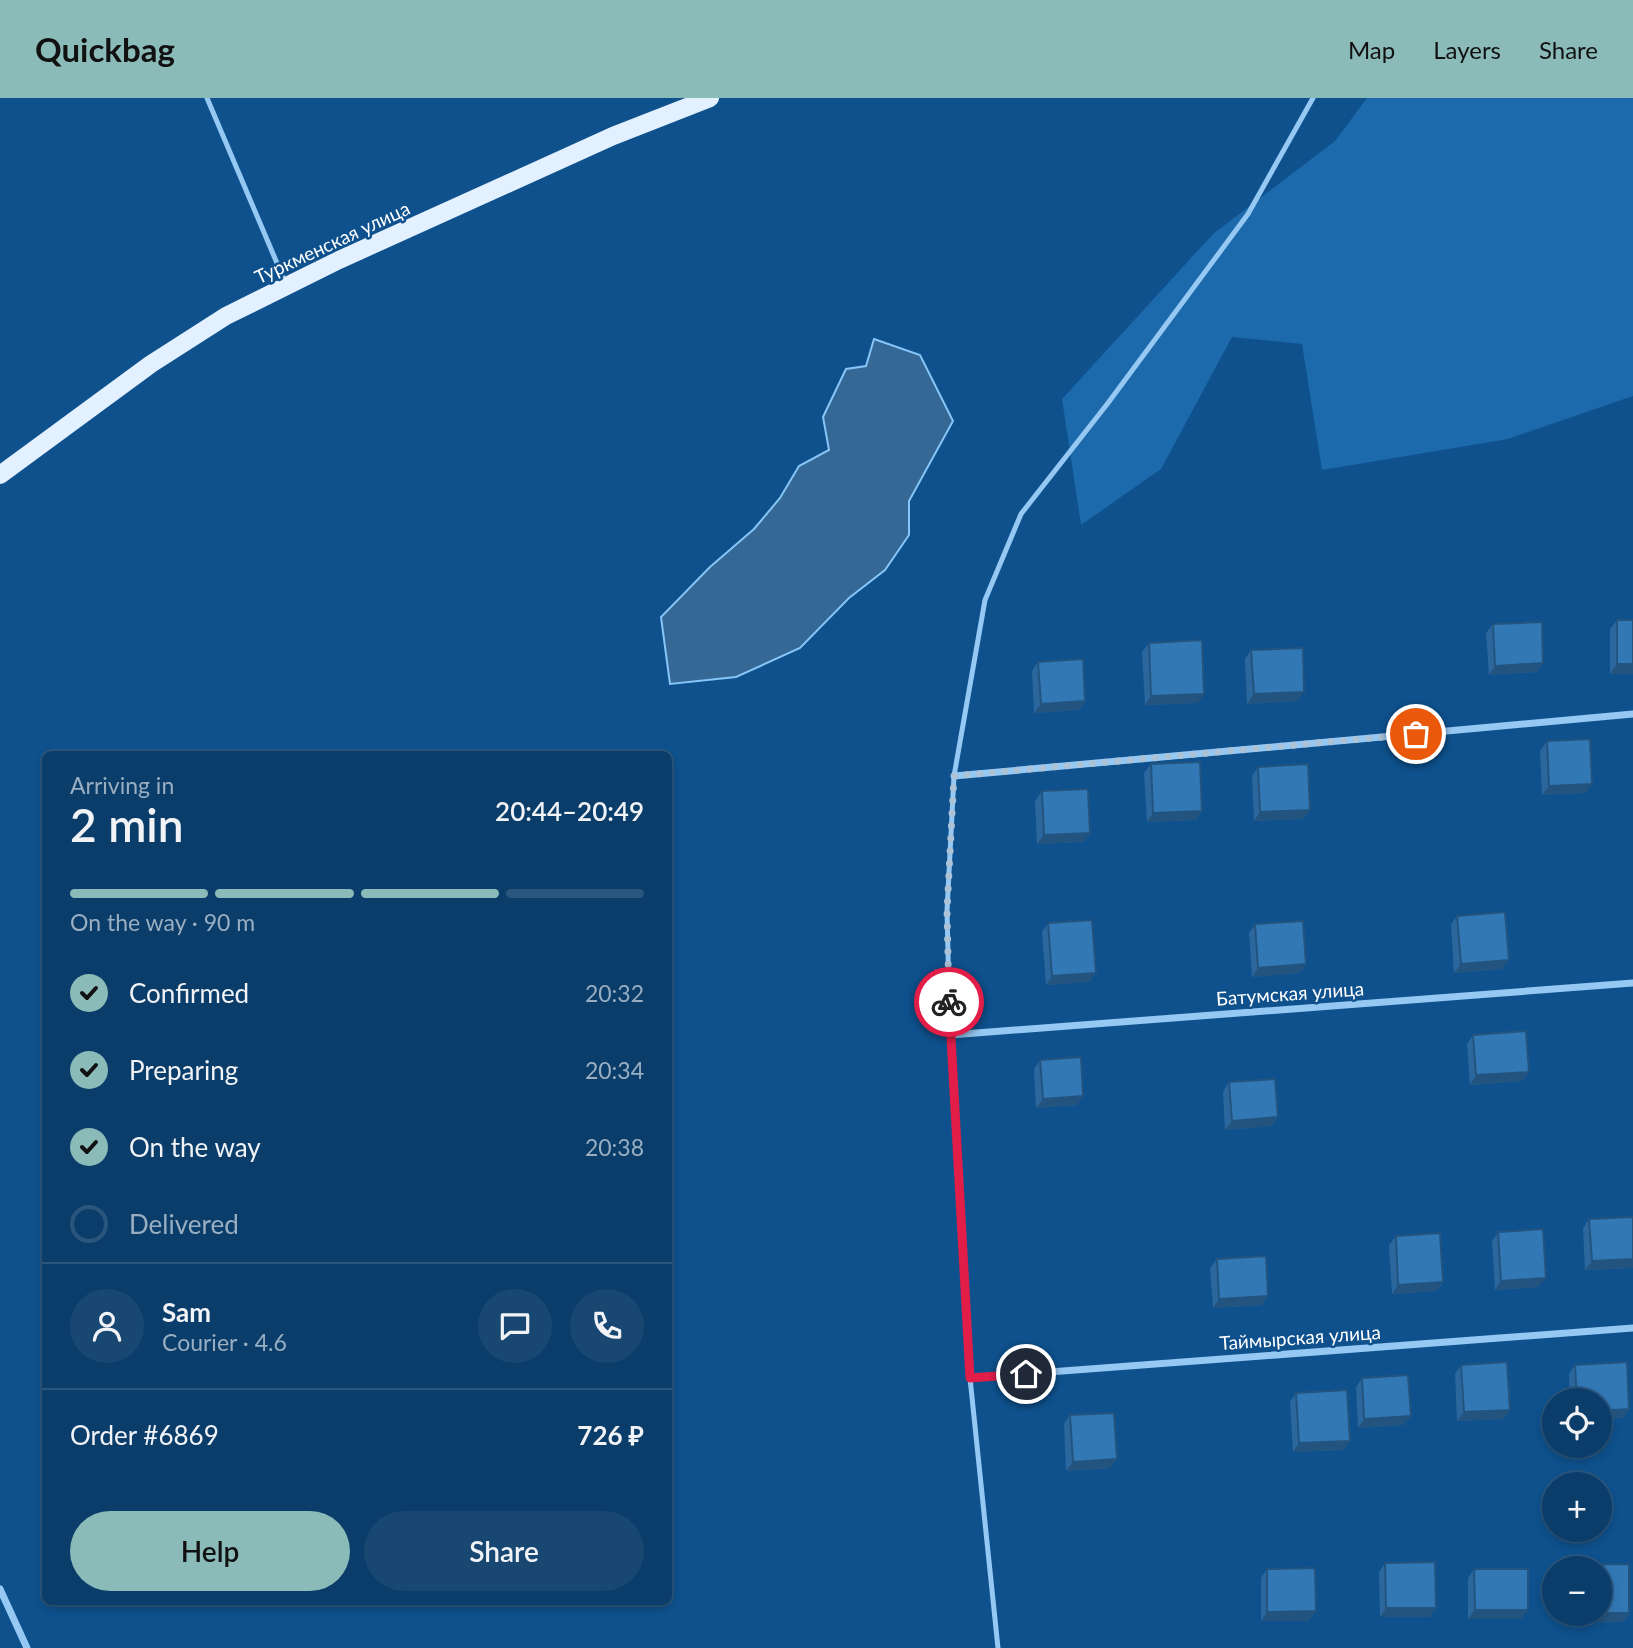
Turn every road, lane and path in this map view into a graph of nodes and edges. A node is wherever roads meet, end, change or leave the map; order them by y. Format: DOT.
graph roads {
  1 [pos="207,98"];
  2 [pos="710,98"];
  3 [pos="1313,98"];
  4 [pos="286,286"];
  5 [pos="0,475"];
  6 [pos="1633,715"];
  7 [pos="954,776"];
  8 [pos="1633,983"];
  9 [pos="950,1035"];
  10 [pos="1633,1328"];
  11 [pos="970,1378"];
  12 [pos="0,1589"];
  13 [pos="27,1648"];
  14 [pos="998,1648"];
  1 -- 4 [label="lane"];
  2 -- 4 [label="main road, Туркменская улица"];
  3 -- 7 [label="lane"];
  4 -- 5 [label="main road, Туркменская улица"];
  6 -- 7 [label="street"];
  7 -- 9 [label="lane"];
  8 -- 9 [label="street, Батумская улица"];
  9 -- 11 [label="lane"];
  10 -- 11 [label="street, Таймырская улица"];
  11 -- 14 [label="lane"];
  12 -- 13 [label="street"];
}
